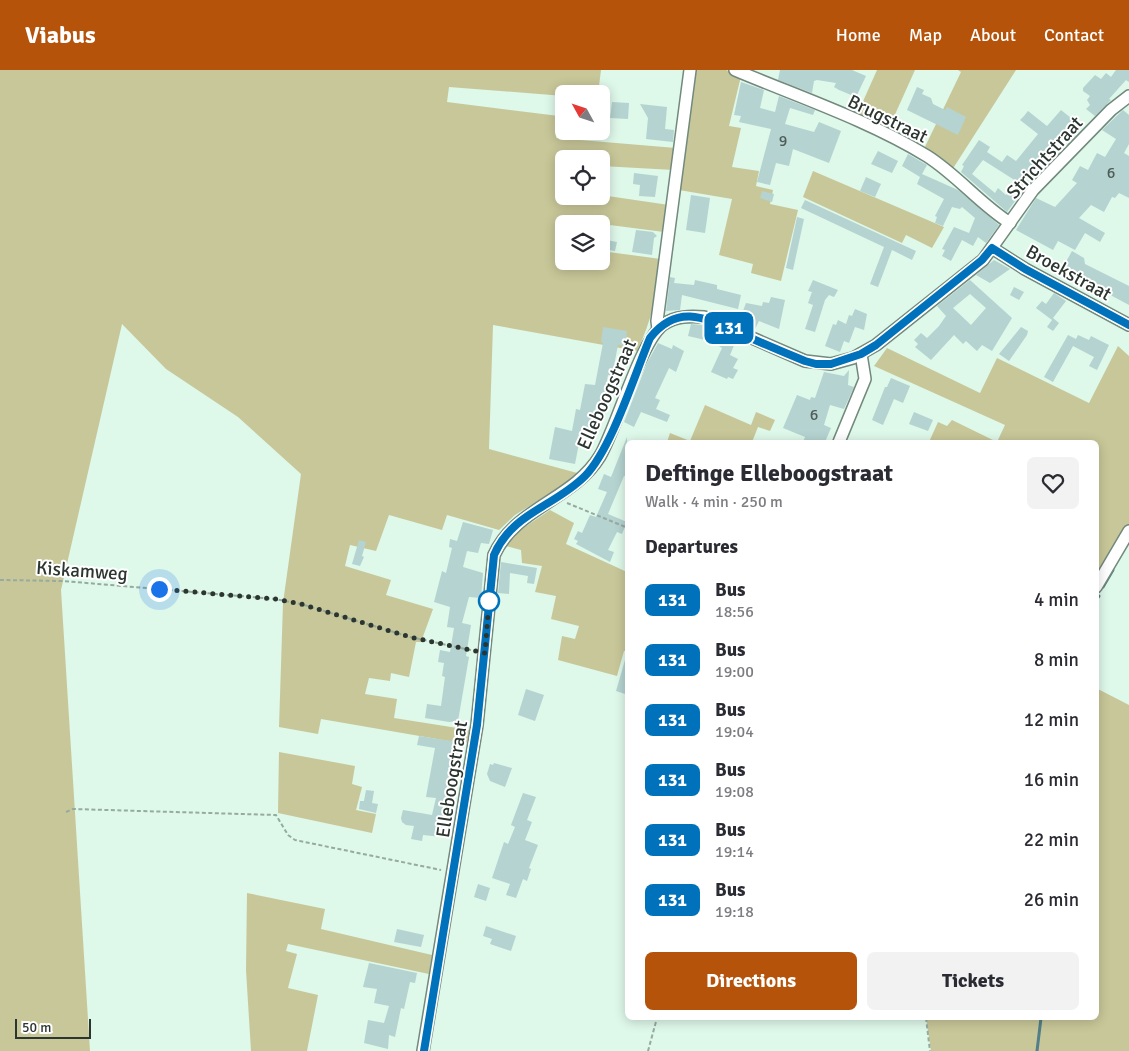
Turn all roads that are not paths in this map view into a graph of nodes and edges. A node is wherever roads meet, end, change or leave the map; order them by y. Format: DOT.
graph roads {
  1 [pos="690,70"];
  2 [pos="736,70"];
  3 [pos="1129,96"];
  4 [pos="1010,223"];
  5 [pos="992,248"];
  6 [pos="1129,325"];
  7 [pos="658,329"];
  8 [pos="861,354"];
  9 [pos="840,440"];
  10 [pos="1129,531"];
  11 [pos="1099,582"];
  12 [pos="424,1051"];
  1 -- 7 [label="street"];
  2 -- 4 [label="street, Brugstraat"];
  3 -- 4 [label="street, Strichtstraat"];
  4 -- 5 [label="street, Strichtstraat"];
  5 -- 6 [label="street, Broekstraat"];
  5 -- 8 [label="street, Elleboogstraat"];
  7 -- 8 [label="street, Elleboogstraat"];
  7 -- 12 [label="street, Elleboogstraat"];
  8 -- 9 [label="street"];
  10 -- 11 [label="street"];
}
